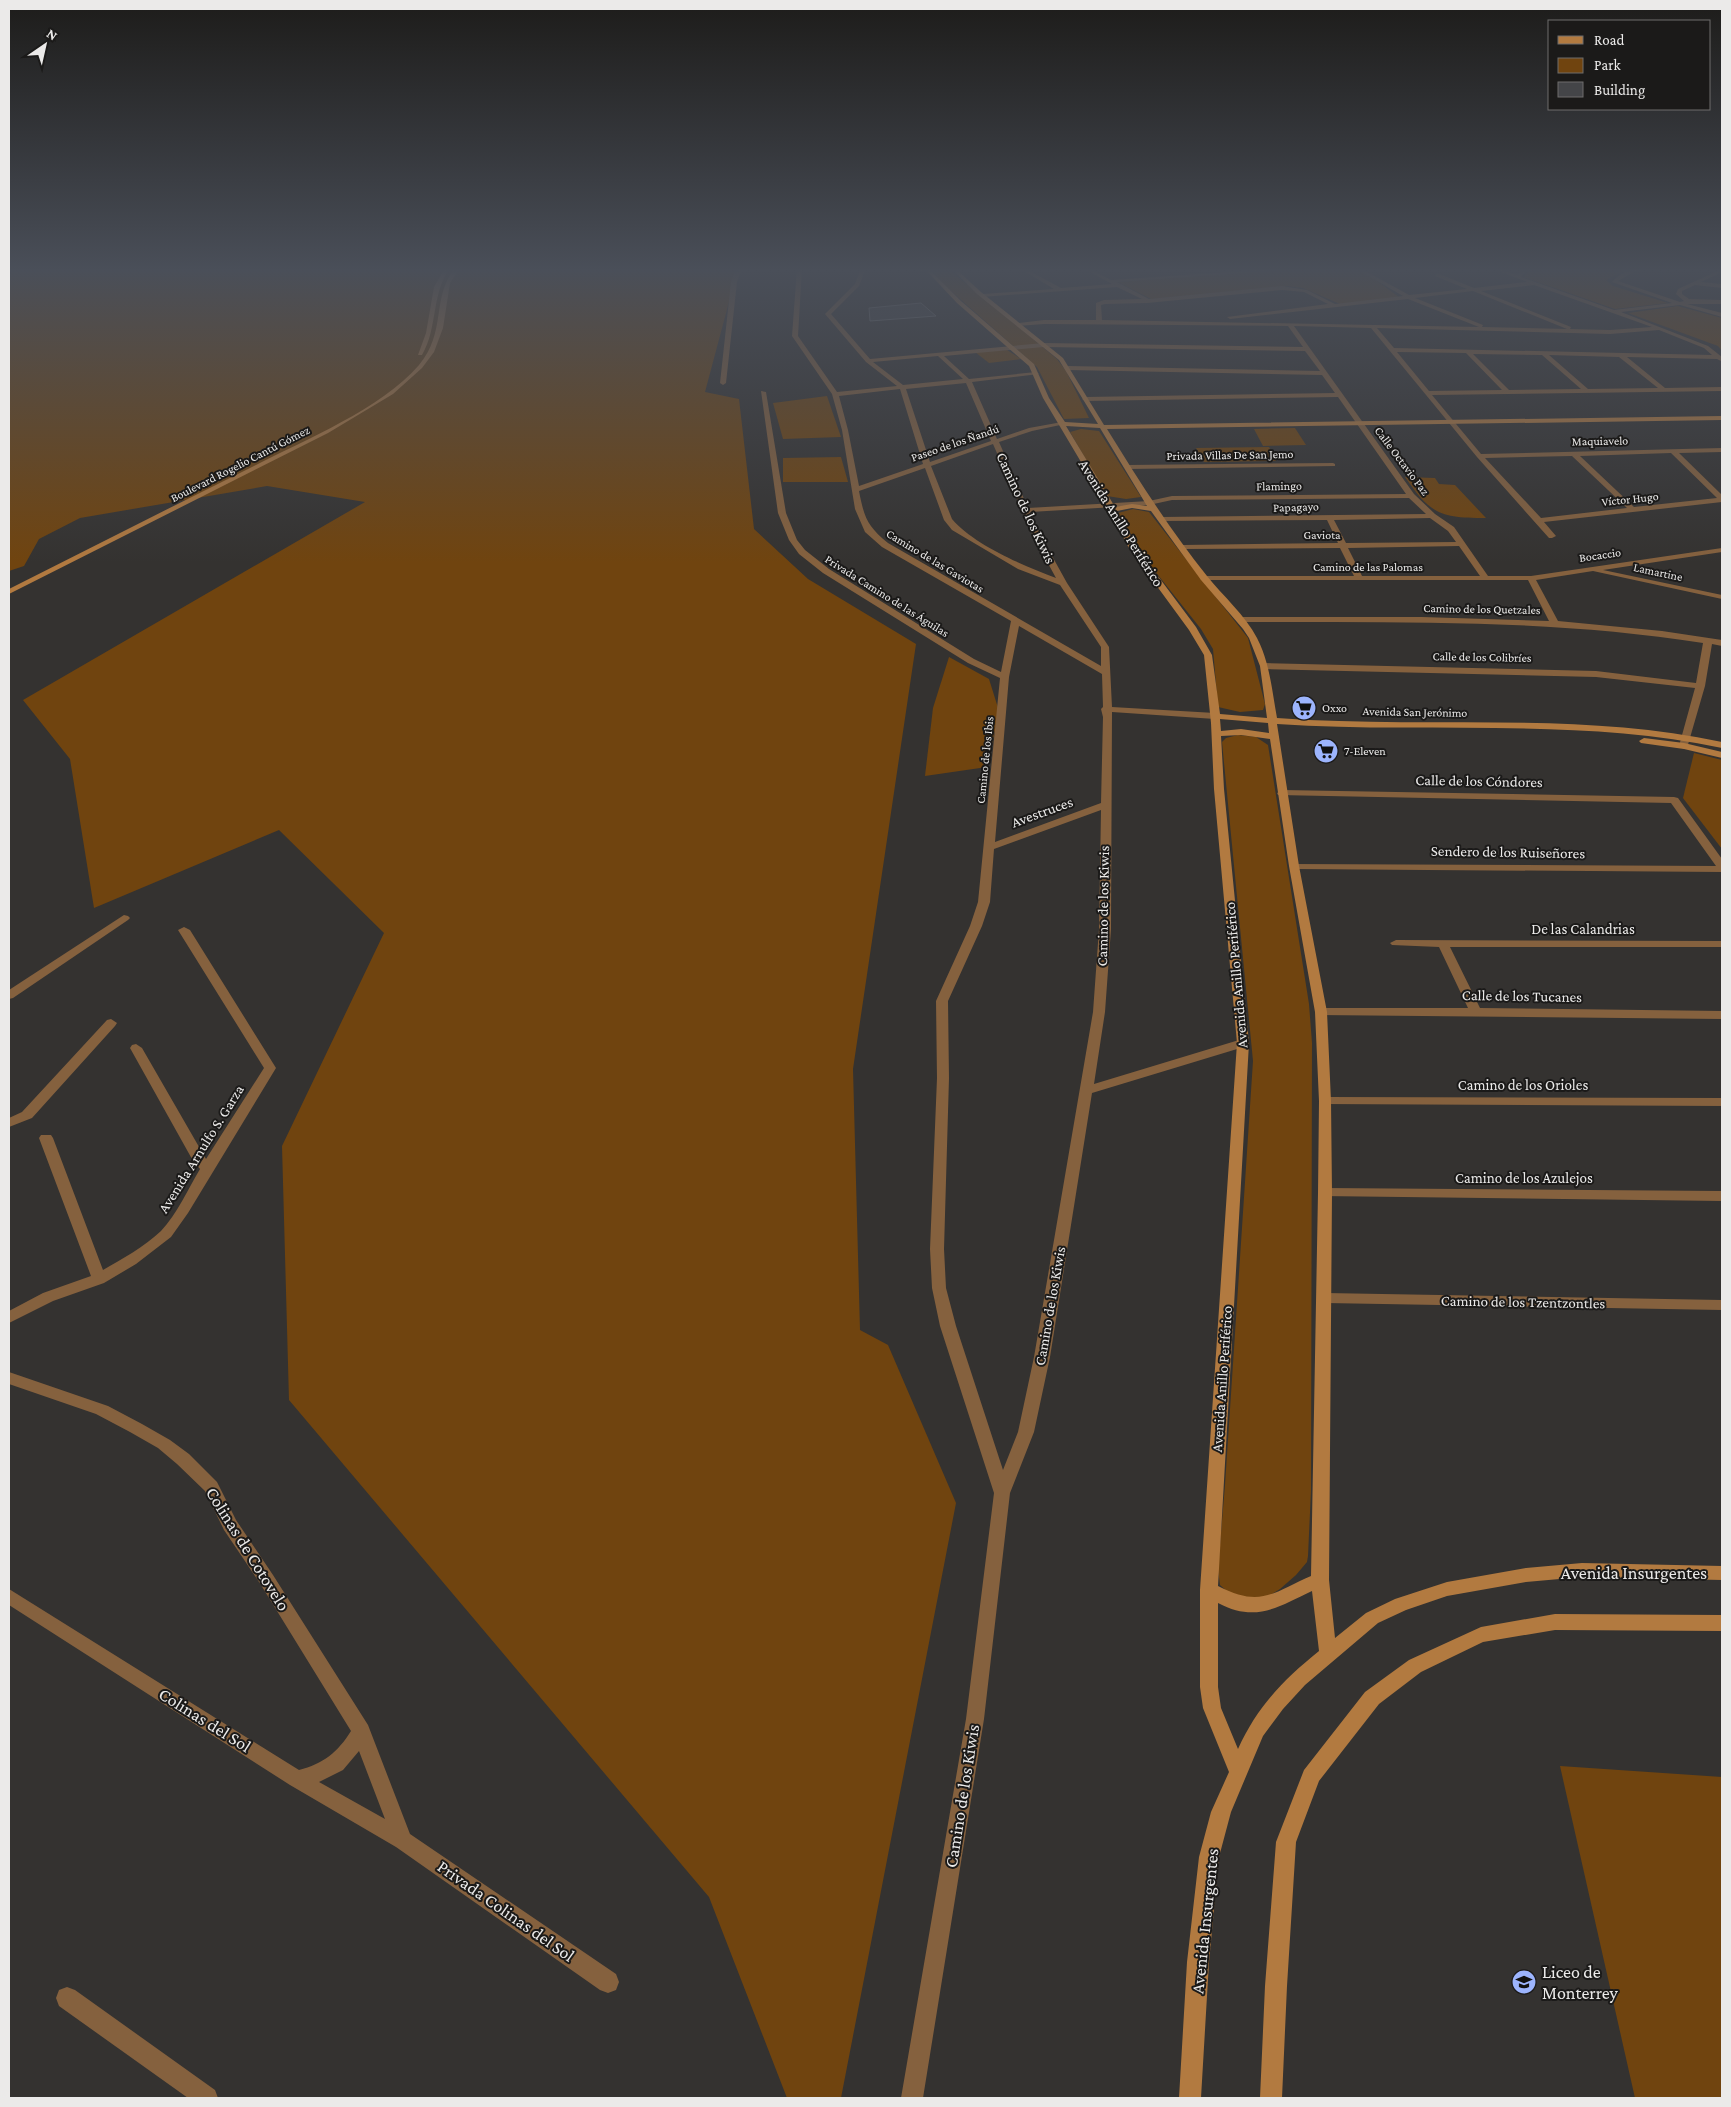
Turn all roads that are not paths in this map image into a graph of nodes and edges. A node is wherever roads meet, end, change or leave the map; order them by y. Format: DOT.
graph roads {
  1 [pos="408,366"];
  2 [pos="420,366"];
  3 [pos="726,366"];
  4 [pos="816,366"];
  5 [pos="875,366"];
  6 [pos="952,366"];
  7 [pos="1033,366"];
  8 [pos="1319,366"];
  9 [pos="1405,366"];
  10 [pos="1482,366"];
  11 [pos="1558,366"];
  12 [pos="1635,366"];
  13 [pos="1068,368"];
  14 [pos="1324,373"];
  15 [pos="1036,374"];
  16 [pos="968,381"];
  17 [pos="724,383"];
  18 [pos="902,388"];
  19 [pos="1664,390"];
  20 [pos="1722,390"];
  21 [pos="1587,391"];
  22 [pos="763,392"];
  23 [pos="1507,392"];
  24 [pos="1427,393"];
  25 [pos="835,394"];
  26 [pos="1340,395"];
  27 [pos="1085,399"];
  28 [pos="1722,418"];
  29 [pos="1097,419"];
  30 [pos="1453,422"];
  31 [pos="1360,423"];
  32 [pos="1063,425"];
  33 [pos="1102,427"];
  34 [pos="995,441"];
  35 [pos="1722,450"];
  36 [pos="1673,451"];
  37 [pos="1572,453"];
  38 [pos="1479,456"];
  39 [pos="927,464"];
  40 [pos="1333,465"];
  41 [pos="1126,467"];
  42 [pos="857,489"];
  43 [pos="1411,496"];
  44 [pos="1722,499"];
  45 [pos="1149,504"];
  46 [pos="1109,505"];
  47 [pos="1025,510"];
  48 [pos="1634,511"];
  49 [pos="1432,516"];
  50 [pos="1329,517"];
  51 [pos="1161,519"];
  52 [pos="1539,520"];
  53 [pos="1552,536"];
  54 [pos="1462,544"];
  55 [pos="1343,546"];
  56 [pos="1182,547"];
  57 [pos="1722,550"];
  58 [pos="1590,569"];
  59 [pos="1204,578"];
  60 [pos="1359,578"];
  61 [pos="1486,578"];
  62 [pos="1531,578"];
  63 [pos="1063,583"];
  64 [pos="13,586"];
  65 [pos="9,592"];
  66 [pos="1722,597"];
  67 [pos="1241,619"];
  68 [pos="1015,622"];
  69 [pos="1554,622"];
  70 [pos="1708,640"];
  71 [pos="1722,642"];
  72 [pos="1264,666"];
  73 [pos="1105,672"];
  74 [pos="1004,677"];
  75 [pos="1700,686"];
  76 [pos="1107,713"];
  77 [pos="1215,721"];
  78 [pos="1273,726"];
  79 [pos="1685,742"];
  80 [pos="1722,745"];
  81 [pos="1722,755"];
  82 [pos="1282,793"];
  83 [pos="1105,805"];
  84 [pos="990,847"];
  85 [pos="1294,866"];
  86 [pos="1722,868"];
  87 [pos="984,902"];
  88 [pos="124,918"];
  89 [pos="184,930"];
  90 [pos="1396,943"];
  91 [pos="1443,943"];
  92 [pos="1722,944"];
  93 [pos="9,995"];
  94 [pos="1321,1012"];
  95 [pos="1476,1012"];
  96 [pos="1722,1015"];
  97 [pos="111,1023"];
  98 [pos="1243,1043"];
  99 [pos="136,1048"];
  100 [pos="1086,1090"];
  101 [pos="1324,1102"];
  102 [pos="1722,1102"];
  103 [pos="9,1123"];
  104 [pos="46,1138"];
  105 [pos="207,1168"];
  106 [pos="1325,1193"];
  107 [pos="1722,1196"];
  108 [pos="99,1279"];
  109 [pos="1324,1298"];
  110 [pos="1722,1306"];
  111 [pos="9,1318"];
  112 [pos="9,1378"];
  113 [pos="1002,1493"];
  114 [pos="1722,1573"];
  115 [pos="1320,1580"];
  116 [pos="1209,1590"];
  117 [pos="9,1596"];
  118 [pos="1722,1623"];
  119 [pos="1328,1654"];
  120 [pos="361,1731"];
  121 [pos="1239,1774"];
  122 [pos="297,1779"];
  123 [pos="403,1840"];
  124 [pos="608,1982"];
  125 [pos="67,1998"];
  126 [pos="207,2098"];
  127 [pos="912,2098"];
  128 [pos="1190,2098"];
  129 [pos="1271,2098"];
  1 -- 64 [label="street, Boulevard Rogelio Cantú Gómez"];
  2 -- 64 [label="street, Boulevard Rogelio Cantú Gómez"];
  3 -- 17 [label="street"];
  4 -- 25 [label="street, Camino de las Gaviotas"];
  5 -- 18 [label="street"];
  6 -- 16 [label="street, Camino de los Kiwis"];
  7 -- 15 [label="street, Avenida Anillo Periférico"];
  8 -- 14 [label="street, Calle Octavio Paz"];
  9 -- 24 [label="street"];
  10 -- 23 [label="street"];
  11 -- 21 [label="street"];
  12 -- 19 [label="street"];
  13 -- 14 [label="street"];
  13 -- 27 [label="street"];
  14 -- 26 [label="street, Calle Octavio Paz"];
  15 -- 16 [label="street"];
  15 -- 32 [label="street, Avenida Anillo Periférico"];
  16 -- 18 [label="street"];
  16 -- 34 [label="street, Camino de los Kiwis"];
  18 -- 25 [label="street"];
  18 -- 39 [label="street"];
  19 -- 20 [label="street"];
  19 -- 21 [label="street"];
  21 -- 23 [label="street"];
  22 -- 74 [label="street, Privada Camino de las Águilas"];
  23 -- 24 [label="street"];
  24 -- 30 [label="street"];
  25 -- 42 [label="street, Camino de las Gaviotas"];
  26 -- 27 [label="street"];
  26 -- 31 [label="street, Calle Octavio Paz"];
  27 -- 29 [label="street"];
  28 -- 30 [label="street"];
  29 -- 32 [label="street"];
  29 -- 33 [label="street"];
  30 -- 31 [label="street"];
  30 -- 38 [label="street"];
  31 -- 33 [label="street"];
  31 -- 43 [label="street, Calle Octavio Paz"];
  32 -- 33 [label="street"];
  32 -- 34 [label="street, Paseo de los Ñandú"];
  32 -- 46 [label="street, Avenida Anillo Periférico"];
  33 -- 41 [label="street"];
  34 -- 39 [label="street, Paseo de los Ñandú"];
  34 -- 47 [label="street, Camino de los Kiwis"];
  35 -- 36 [label="street, Maquiavelo"];
  36 -- 37 [label="street, Maquiavelo"];
  36 -- 44 [label="street"];
  37 -- 38 [label="street, Maquiavelo"];
  37 -- 48 [label="street"];
  38 -- 52 [label="street"];
  39 -- 42 [label="street, Paseo de los Ñandú"];
  39 -- 63 [label="street"];
  40 -- 41 [label="street, Privada Villas De San Jemo"];
  41 -- 45 [label="street"];
  42 -- 68 [label="street, Camino de las Gaviotas"];
  43 -- 45 [label="street, Flamingo"];
  43 -- 49 [label="street, Calle Octavio Paz"];
  44 -- 48 [label="street, Víctor Hugo"];
  45 -- 46 [label="street"];
  45 -- 46 [label="street"];
  45 -- 51 [label="street"];
  46 -- 47 [label="street"];
  46 -- 77 [label="street, Avenida Anillo Periférico"];
  47 -- 63 [label="street, Camino de los Kiwis"];
  48 -- 52 [label="street, Víctor Hugo"];
  49 -- 50 [label="street, Papagayo"];
  49 -- 54 [label="street, Calle Octavio Paz"];
  50 -- 51 [label="street, Papagayo"];
  50 -- 55 [label="street"];
  51 -- 56 [label="street"];
  52 -- 53 [label="street"];
  54 -- 55 [label="street, Gaviota"];
  54 -- 61 [label="street, Calle Octavio Paz"];
  55 -- 56 [label="street, Gaviota"];
  55 -- 60 [label="street"];
  56 -- 59 [label="street"];
  57 -- 58 [label="street, Bocaccio"];
  58 -- 62 [label="street, Bocaccio"];
  58 -- 66 [label="street, Lamartine"];
  59 -- 60 [label="street, Camino de las Palomas"];
  59 -- 67 [label="street"];
  60 -- 61 [label="street, Camino de las Palomas"];
  61 -- 62 [label="street, Camino de las Palomas"];
  62 -- 69 [label="street"];
  63 -- 73 [label="street, Camino de los Kiwis"];
  64 -- 65 [label="street, Boulevard Rogelio Cantú Gómez"];
  67 -- 69 [label="street, Camino de los Quetzales"];
  67 -- 72 [label="street"];
  68 -- 73 [label="street, Camino de las Gaviotas"];
  68 -- 74 [label="street, Camino de los Ibis"];
  69 -- 70 [label="street, Camino de los Quetzales"];
  70 -- 71 [label="street, Camino de los Quetzales"];
  70 -- 75 [label="street"];
  72 -- 75 [label="street, Calle de los Colibríes"];
  72 -- 78 [label="street"];
  73 -- 76 [label="street, Camino de los Kiwis"];
  74 -- 84 [label="street, Camino de los Ibis"];
  75 -- 79 [label="street"];
  76 -- 77 [label="street, Avenida San Jerónimo"];
  76 -- 83 [label="street, Camino de los Kiwis"];
  77 -- 78 [label="street, Avenida San Jerónimo"];
  77 -- 78 [label="street"];
  77 -- 98 [label="street, Avenida Anillo Periférico"];
  78 -- 79 [label="street, Avenida San Jerónimo"];
  78 -- 82 [label="street"];
  79 -- 80 [label="street, Avenida San Jerónimo"];
  79 -- 81 [label="street, Avenida San Jerónimo"];
  82 -- 85 [label="street"];
  82 -- 86 [label="street, Calle de los Cóndores"];
  83 -- 84 [label="street, Avestruces"];
  83 -- 100 [label="street, Camino de los Kiwis"];
  84 -- 87 [label="street, Camino de los Ibis"];
  85 -- 86 [label="street, Sendero de los Ruiseñores"];
  85 -- 94 [label="street"];
  87 -- 113 [label="street, Camino de los Kiwis"];
  88 -- 93 [label="street"];
  89 -- 105 [label="street, Avenida Arnulfo S. Garza"];
  90 -- 91 [label="street, De las Calandrias"];
  91 -- 92 [label="street, De las Calandrias"];
  91 -- 95 [label="street"];
  94 -- 95 [label="street, Calle de los Tucanes"];
  94 -- 101 [label="street"];
  95 -- 96 [label="street, Calle de los Tucanes"];
  97 -- 103 [label="street"];
  98 -- 100 [label="street"];
  98 -- 116 [label="street, Avenida Anillo Periférico"];
  99 -- 105 [label="street"];
  100 -- 113 [label="street, Camino de los Kiwis"];
  101 -- 102 [label="street, Camino de los Orioles"];
  101 -- 106 [label="street"];
  104 -- 108 [label="street"];
  105 -- 108 [label="street, Avenida Arnulfo S. Garza"];
  106 -- 107 [label="street, Camino de los Azulejos"];
  106 -- 109 [label="street"];
  108 -- 111 [label="street, Avenida Arnulfo S. Garza"];
  109 -- 110 [label="street, Camino de los Tzentzontles"];
  109 -- 115 [label="street"];
  112 -- 120 [label="street, Colinas de Cotovelo"];
  113 -- 127 [label="street, Camino de los Kiwis"];
  114 -- 119 [label="street, Avenida Insurgentes"];
  115 -- 116 [label="street"];
  115 -- 119 [label="street"];
  116 -- 121 [label="street, Avenida Anillo Periférico"];
  117 -- 122 [label="street, Colinas del Sol"];
  118 -- 129 [label="street"];
  119 -- 121 [label="street, Avenida Insurgentes"];
  120 -- 122 [label="street"];
  120 -- 123 [label="street, Colinas de Cotovelo"];
  121 -- 128 [label="street, Avenida Insurgentes"];
  122 -- 123 [label="street, Colinas del Sol"];
  123 -- 124 [label="street, Privada Colinas del Sol"];
  125 -- 126 [label="street"];
}
